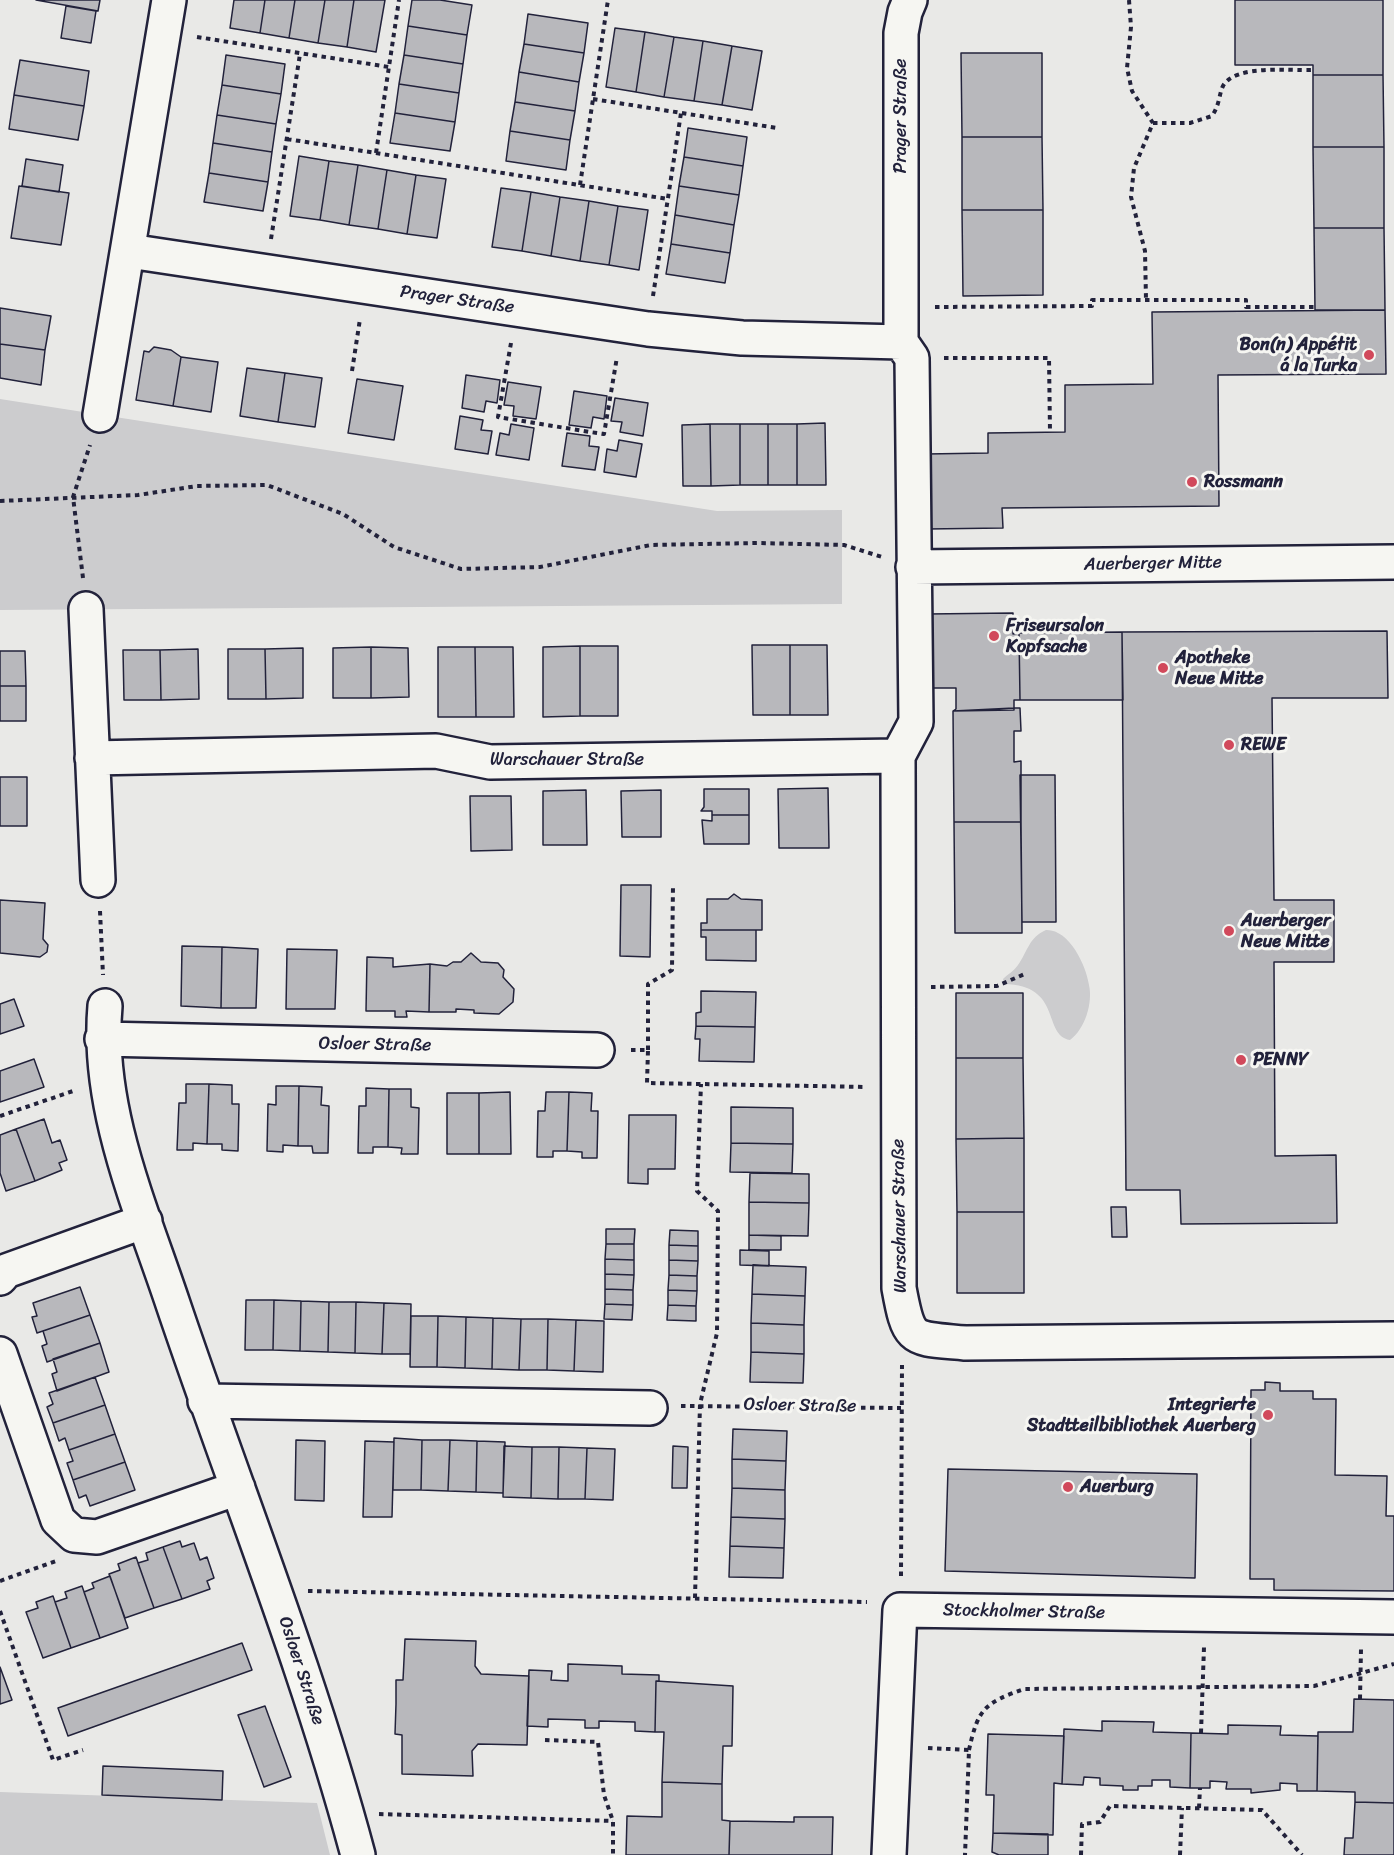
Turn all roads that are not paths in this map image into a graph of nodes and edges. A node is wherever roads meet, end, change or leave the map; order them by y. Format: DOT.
graph roads {
  1 [pos="169,0"];
  2 [pos="910,0"];
  3 [pos="129,251"];
  4 [pos="907,350"];
  5 [pos="100,416"];
  6 [pos="1394,562"];
  7 [pos="913,567"];
  8 [pos="86,609"];
  9 [pos="898,756"];
  10 [pos="92,758"];
  11 [pos="98,880"];
  12 [pos="105,1006"];
  13 [pos="102,1039"];
  14 [pos="597,1050"];
  15 [pos="145,1221"];
  16 [pos="0,1278"];
  17 [pos="1394,1339"];
  18 [pos="0,1354"];
  19 [pos="206,1401"];
  20 [pos="650,1408"];
  21 [pos="238,1488"];
  22 [pos="1394,1617"];
  23 [pos="358,1855"];
  24 [pos="889,1855"];
  1 -- 3 [label="street"];
  2 -- 4 [label="street, Prager Straße"];
  3 -- 4 [label="street, Prager Straße"];
  3 -- 5 [label="street"];
  4 -- 7 [label="street, Prager Straße"];
  6 -- 7 [label="street, Auerberger Mitte"];
  7 -- 9 [label="street, Warschauer Straße"];
  8 -- 10 [label="street"];
  9 -- 10 [label="street, Warschauer Straße"];
  9 -- 17 [label="street, Warschauer Straße"];
  10 -- 11 [label="street"];
  12 -- 13 [label="street, Osloer Straße"];
  13 -- 14 [label="street, Osloer Straße"];
  13 -- 15 [label="street, Osloer Straße"];
  15 -- 16 [label="street"];
  15 -- 19 [label="street, Osloer Straße"];
  18 -- 21 [label="street"];
  19 -- 20 [label="street"];
  19 -- 21 [label="street, Osloer Straße"];
  21 -- 23 [label="street, Osloer Straße"];
  22 -- 24 [label="street, Stockholmer Straße"];
}
